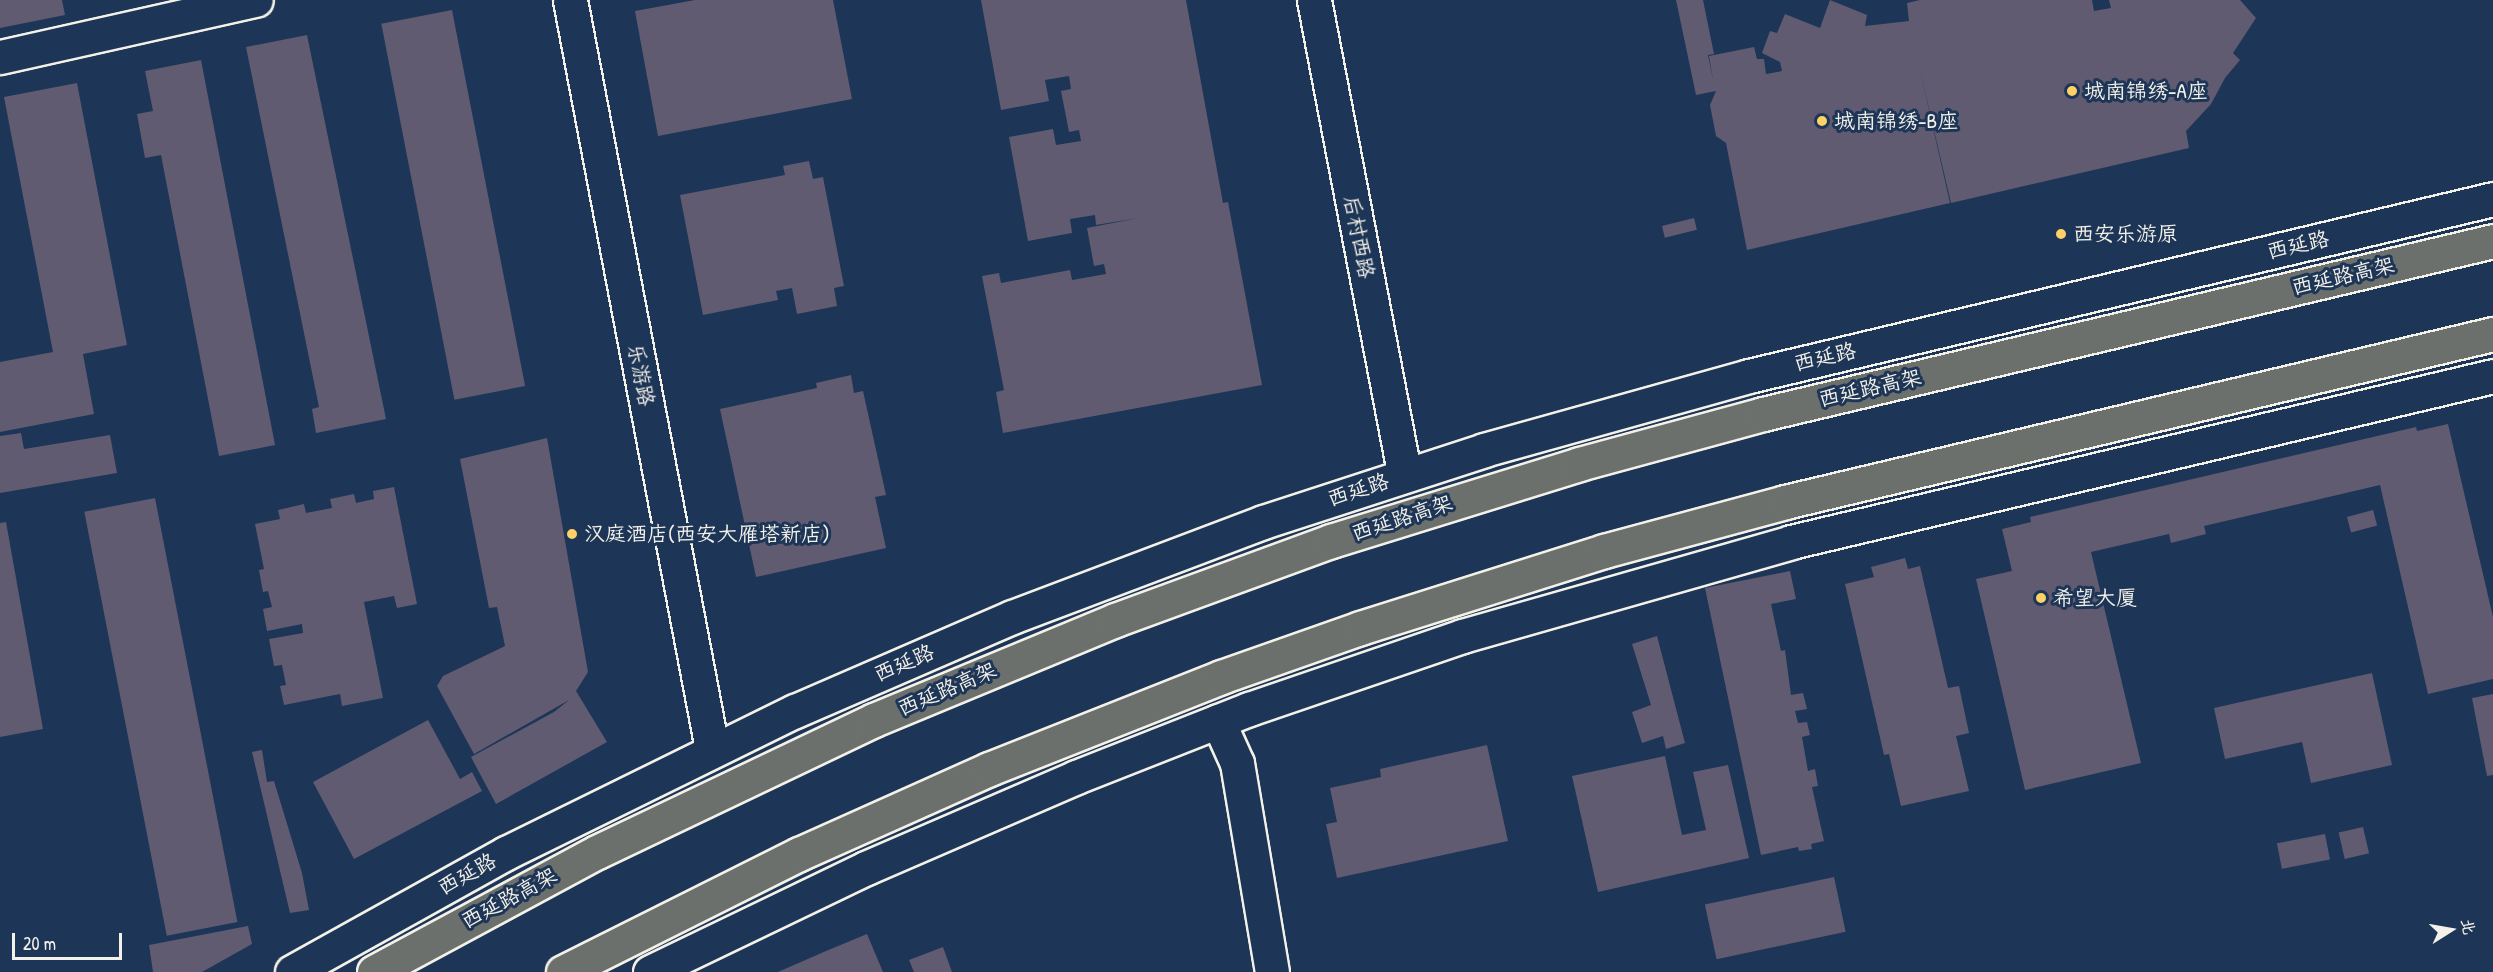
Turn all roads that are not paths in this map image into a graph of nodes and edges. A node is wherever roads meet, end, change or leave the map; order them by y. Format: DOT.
graph roads {
  1 [pos="256,0"];
  2 [pos="570,0"];
  3 [pos="1314,0"];
  4 [pos="0,57"];
  5 [pos="2493,199"];
  6 [pos="2493,241"];
  7 [pos="2493,334"];
  8 [pos="2493,376"];
  9 [pos="1404,474"];
  10 [pos="1218,721"];
  11 [pos="712,749"];
  12 [pos="292,972"];
  13 [pos="374,972"];
  14 [pos="563,972"];
  15 [pos="651,972"];
  16 [pos="1272,972"];
  1 -- 4 [label="main road"];
  2 -- 11 [label="main road, 乐游路"];
  3 -- 9 [label="main road, 后村西路"];
  5 -- 9 [label="main road, 西延路"];
  6 -- 13 [label="highway, 西延路高架"];
  7 -- 14 [label="highway"];
  8 -- 10 [label="main road"];
  9 -- 11 [label="main road, 西延路"];
  10 -- 15 [label="main road"];
  10 -- 16 [label="main road"];
  11 -- 12 [label="main road, 西延路"];
}
